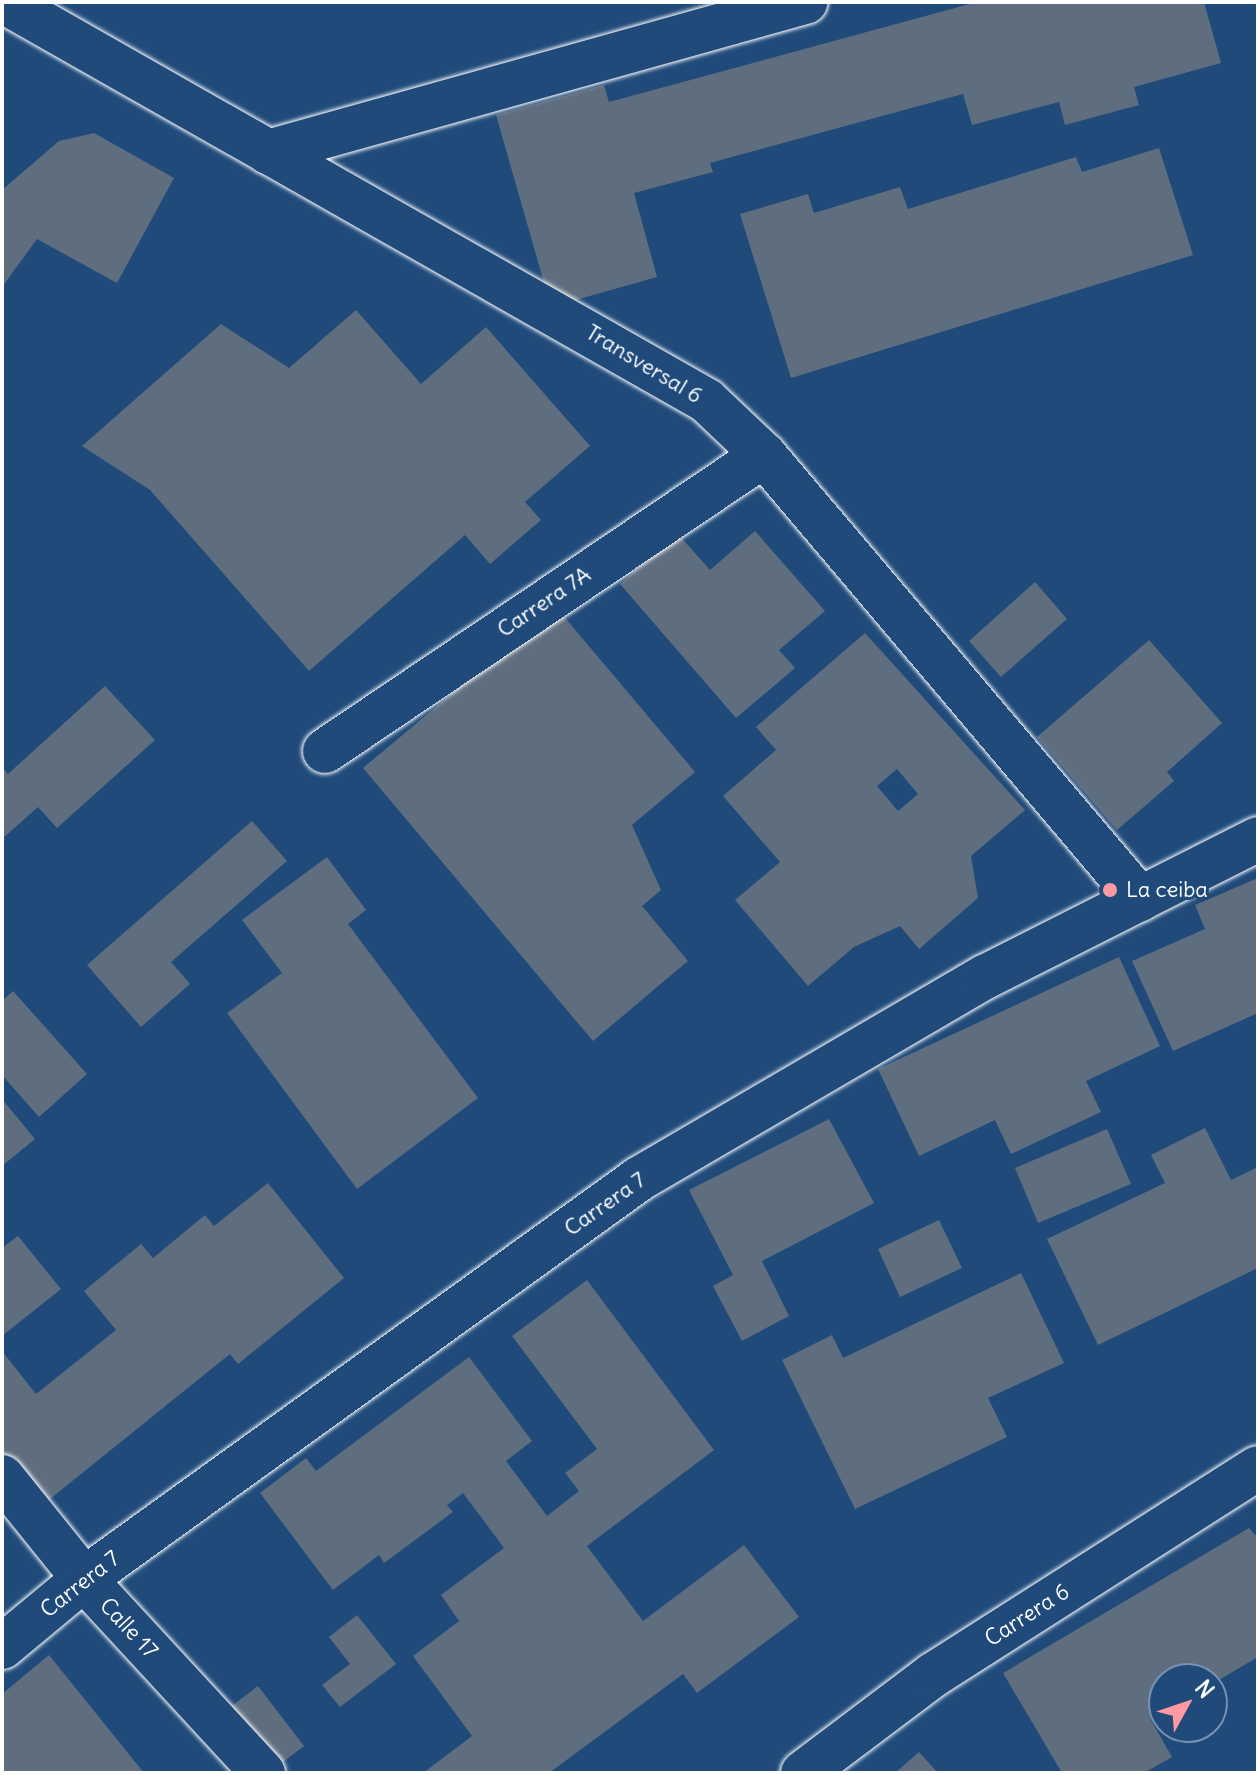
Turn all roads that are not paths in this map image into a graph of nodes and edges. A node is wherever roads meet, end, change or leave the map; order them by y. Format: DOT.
graph roads {
  1 [pos="5,2"];
  2 [pos="805,2"];
  3 [pos="268,152"];
  4 [pos="764,455"];
  5 [pos="325,751"];
  6 [pos="1258,839"];
  7 [pos="1140,899"];
  8 [pos="1258,1468"];
  9 [pos="2,1477"];
  10 [pos="84,1579"];
  11 [pos="2,1647"];
  12 [pos="263,1773"];
  13 [pos="803,1773"];
  1 -- 3 [label="street, Transversal 6"];
  2 -- 3 [label="street"];
  3 -- 4 [label="street, Transversal 6"];
  4 -- 5 [label="street, Carrera 7A"];
  4 -- 7 [label="street, Transversal 6"];
  6 -- 7 [label="street, Carrera 7"];
  7 -- 10 [label="street, Carrera 7"];
  8 -- 13 [label="street, Carrera 6"];
  9 -- 10 [label="street, Calle 17"];
  10 -- 11 [label="street, Carrera 7"];
  10 -- 12 [label="street, Calle 17"];
}
